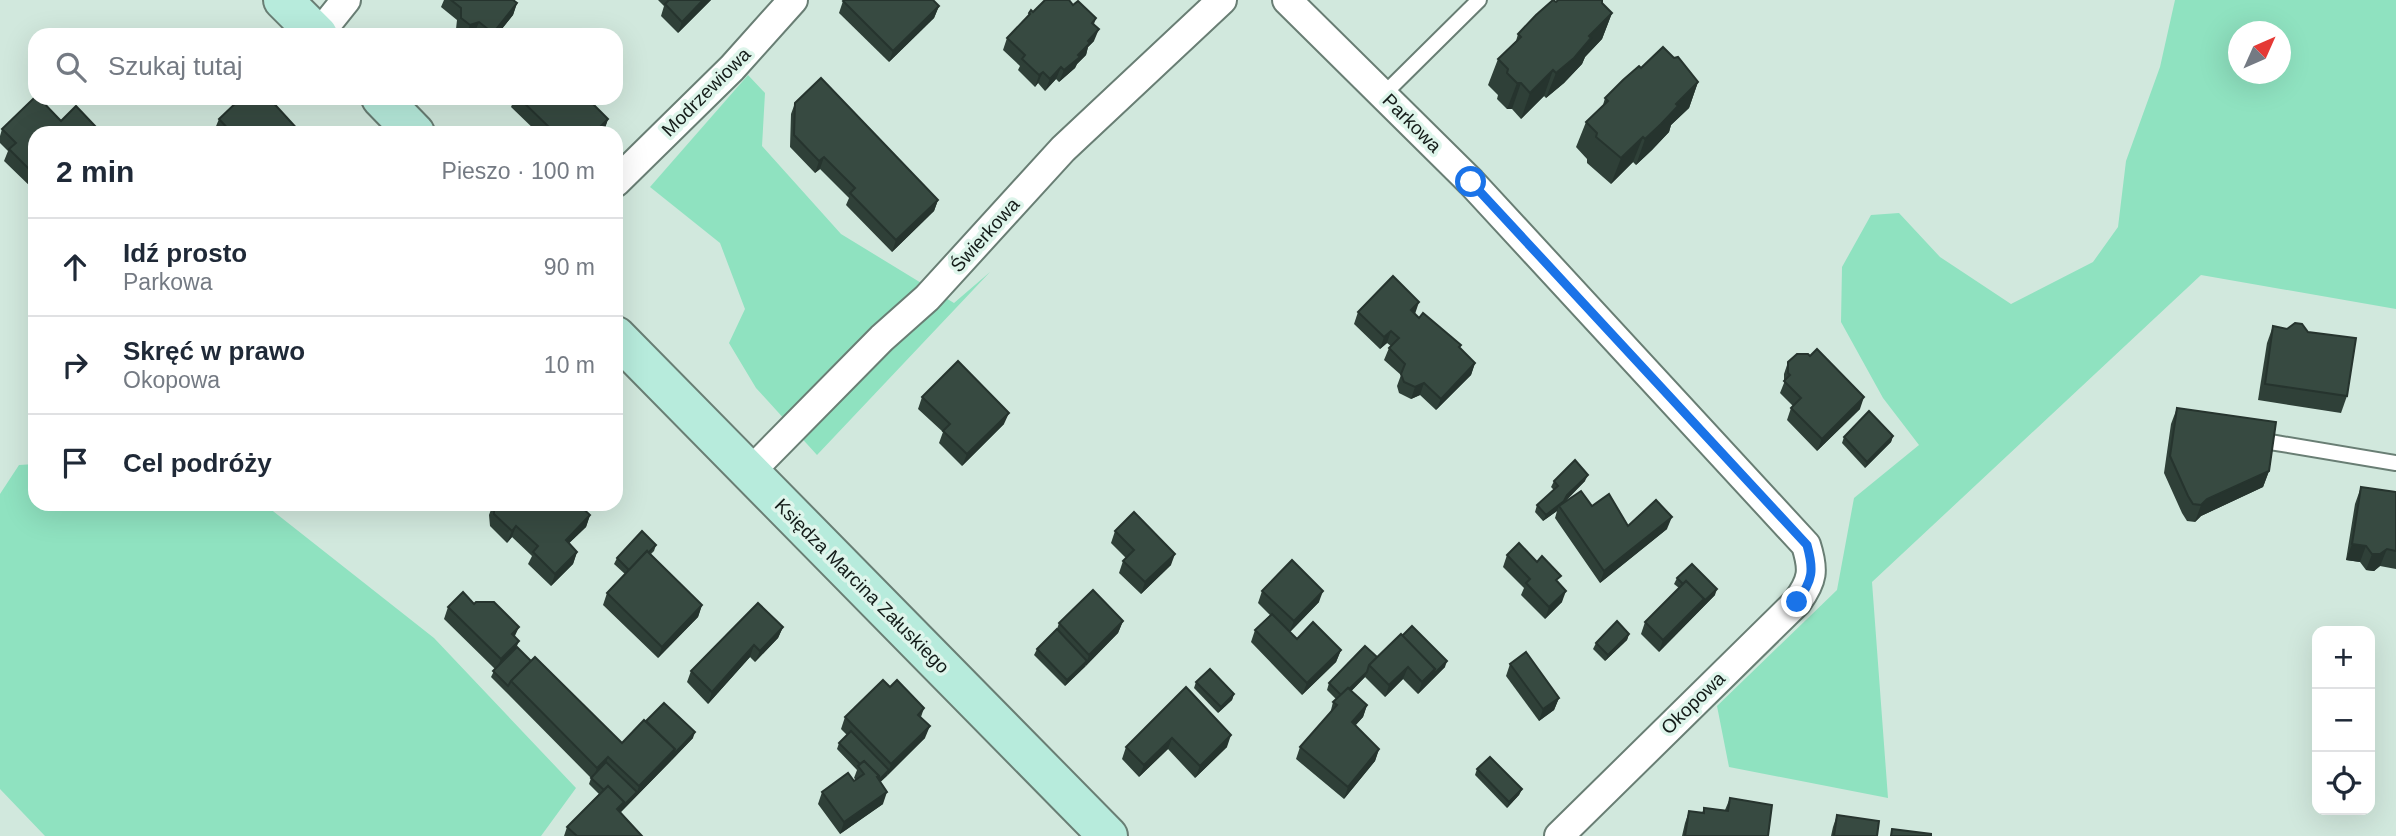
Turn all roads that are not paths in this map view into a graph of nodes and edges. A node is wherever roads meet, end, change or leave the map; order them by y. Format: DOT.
graph roads {
  1 [pos="283,0"];
  2 [pos="346,0"];
  3 [pos="793,0"];
  4 [pos="1222,0"];
  5 [pos="1287,0"];
  6 [pos="1479,0"];
  7 [pos="311,28"];
  8 [pos="324,28"];
  9 [pos="1384,94"];
  10 [pos="388,105"];
  11 [pos="408,126"];
  12 [pos="623,175"];
  13 [pos="623,343"];
  14 [pos="2270,442"];
  15 [pos="2396,463"];
  16 [pos="750,472"];
  17 [pos="1812,562"];
  18 [pos="1108,836"];
  19 [pos="1559,836"];
  1 -- 7 [label="street"];
  2 -- 8 [label="street"];
  3 -- 12 [label="street, Modrzewiowa"];
  4 -- 16 [label="street, Świerkowa"];
  5 -- 9 [label="street, Parkowa"];
  6 -- 9 [label="lane"];
  9 -- 17 [label="street, Parkowa"];
  10 -- 11 [label="street"];
  13 -- 16 [label="street, Księdza Marcina Załuskiego"];
  14 -- 15 [label="lane"];
  16 -- 18 [label="street, Księdza Marcina Załuskiego"];
  17 -- 19 [label="street, Okopowa"];
}
